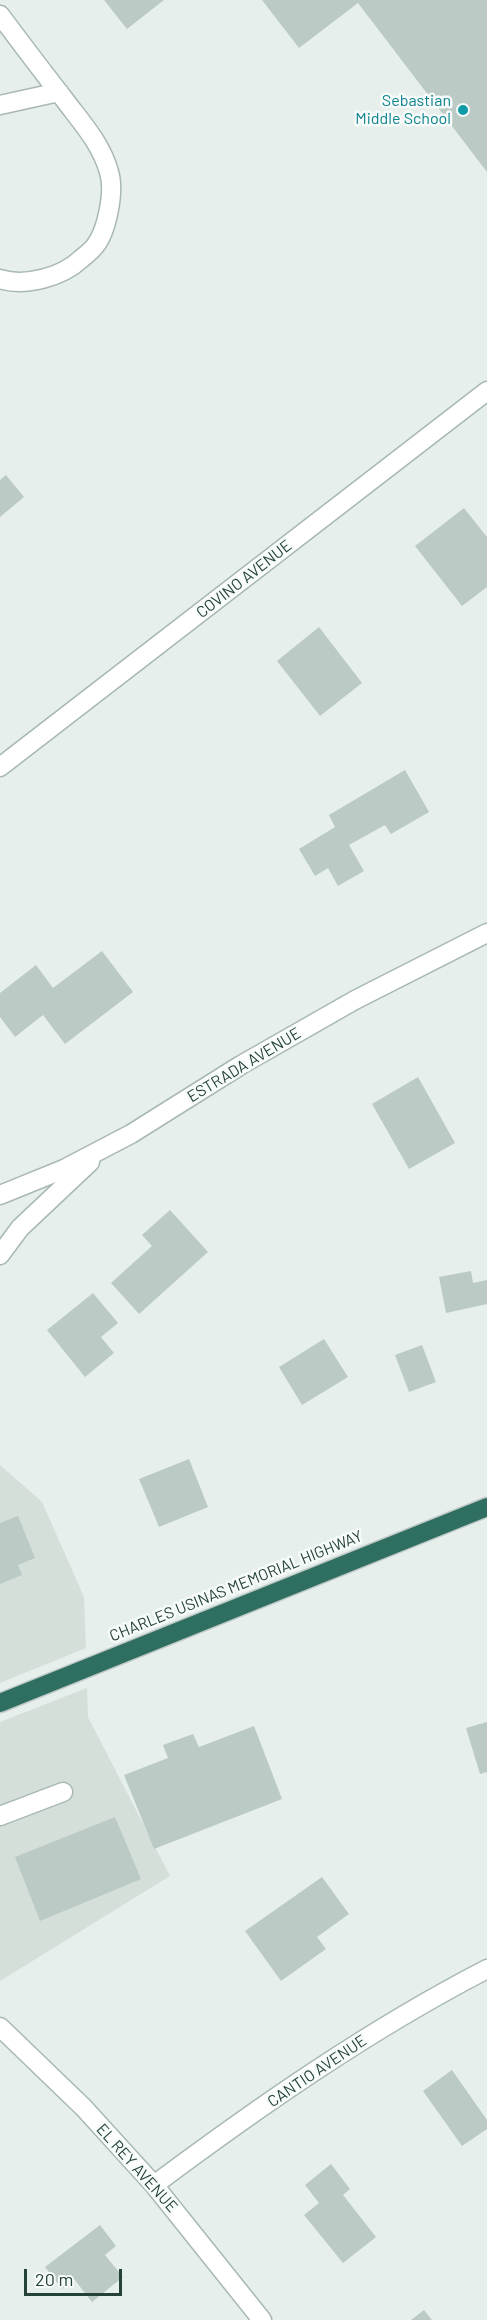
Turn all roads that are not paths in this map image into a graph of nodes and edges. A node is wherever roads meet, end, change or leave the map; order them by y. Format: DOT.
graph roads {
  1 [pos="0,15"];
  2 [pos="58,92"];
  3 [pos="0,105"];
  4 [pos="0,279"];
  5 [pos="487,391"];
  6 [pos="0,767"];
  7 [pos="487,933"];
  8 [pos="105,1148"];
  9 [pos="0,1195"];
  10 [pos="0,1256"];
  11 [pos="487,1507"];
  12 [pos="0,1703"];
  13 [pos="63,1792"];
  14 [pos="0,1816"];
  15 [pos="487,1969"];
  16 [pos="0,2027"];
  17 [pos="154,2185"];
  18 [pos="262,2320"];
  1 -- 2 [label="street"];
  2 -- 3 [label="street"];
  2 -- 4 [label="street"];
  5 -- 6 [label="street, COVINO AVENUE"];
  7 -- 8 [label="street, ESTRADA AVENUE"];
  8 -- 9 [label="street, ESTRADA AVENUE"];
  8 -- 10 [label="street"];
  11 -- 12 [label="highway, CHARLES USINAS MEMORIAL HIGHWAY"];
  13 -- 14 [label="street"];
  15 -- 17 [label="street, CANTIO AVENUE"];
  16 -- 17 [label="street, EL REY AVENUE"];
  17 -- 18 [label="street, EL REY AVENUE"];
}
